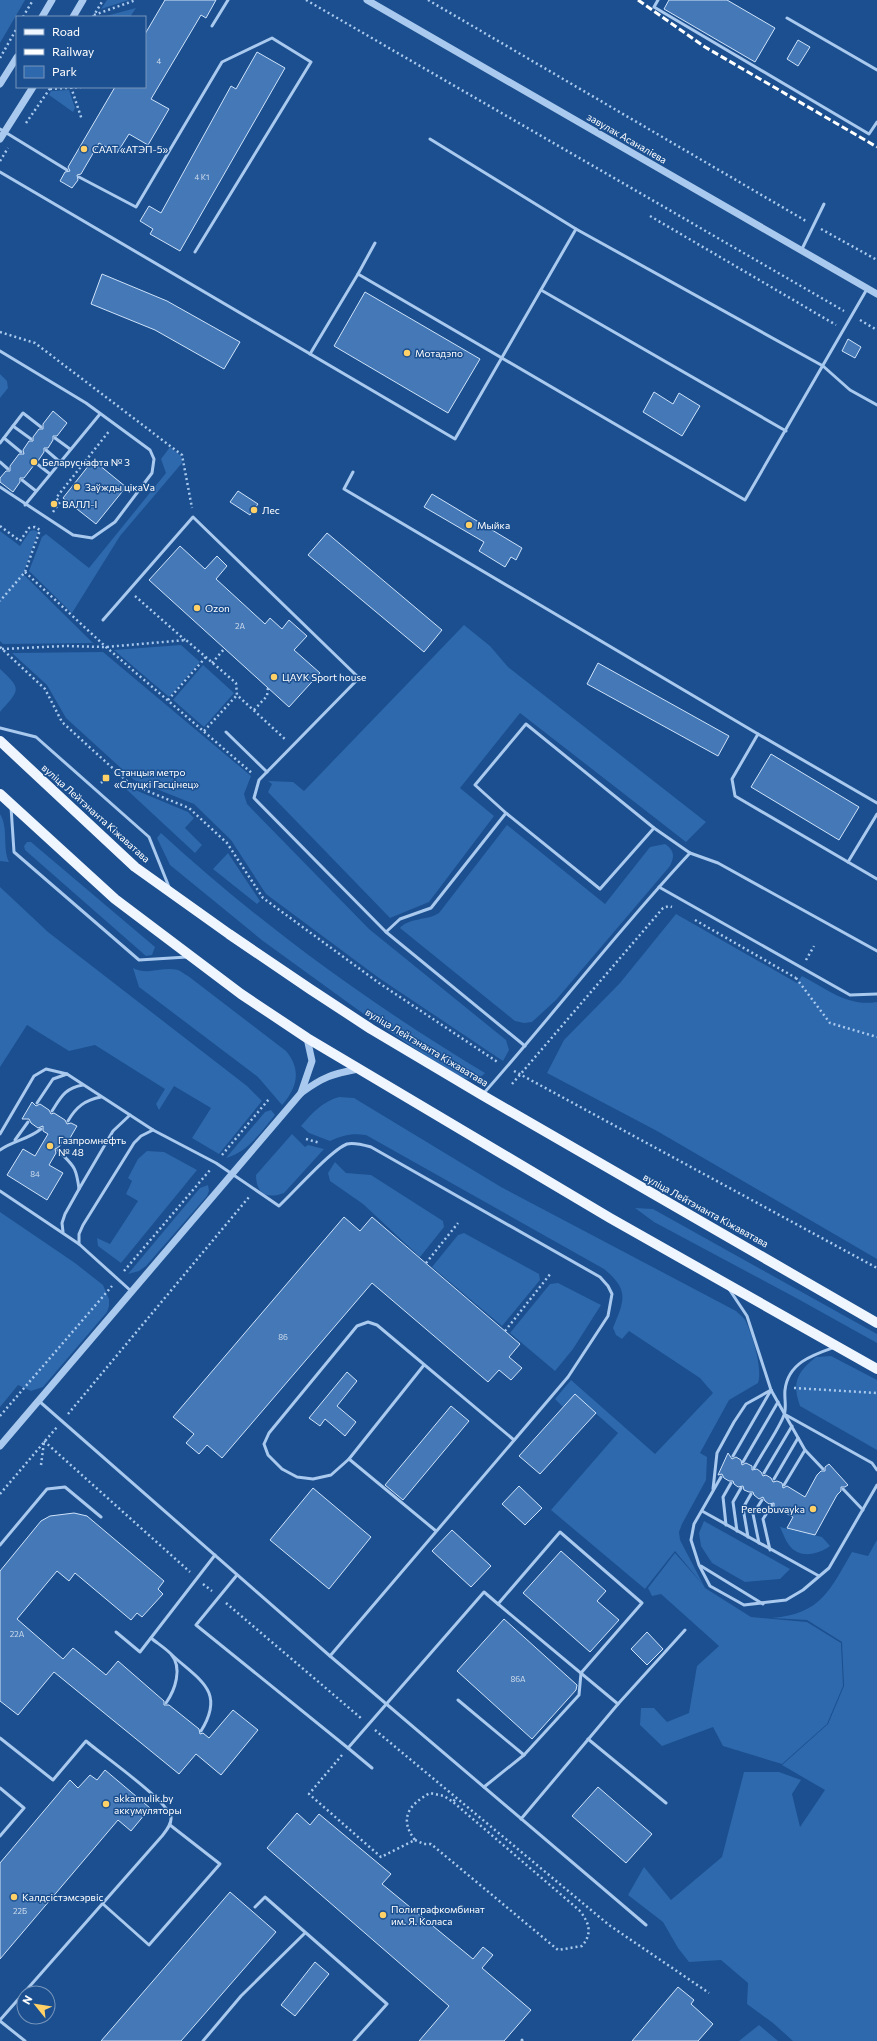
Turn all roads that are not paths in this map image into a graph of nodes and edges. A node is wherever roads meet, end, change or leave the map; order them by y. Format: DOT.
graph roads {
  1 [pos="52,0"];
  2 [pos="83,0"];
  3 [pos="228,0"];
  4 [pos="367,0"];
  5 [pos="658,0"];
  6 [pos="43,16"];
  7 [pos="74,16"];
  8 [pos="787,18"];
  9 [pos="212,26"];
  10 [pos="16,59"];
  11 [pos="877,70"];
  12 [pos="0,84"];
  13 [pos="32,88"];
  14 [pos="877,122"];
  15 [pos="2,131"];
  16 [pos="0,139"];
  17 [pos="430,140"];
  18 [pos="67,170"];
  19 [pos="0,172"];
  20 [pos="79,177"];
  21 [pos="824,204"];
  22 [pos="576,229"];
  23 [pos="375,244"];
  24 [pos="801,251"];
  25 [pos="195,252"];
  26 [pos="358,274"];
  27 [pos="867,288"];
  28 [pos="541,290"];
  29 [pos="877,294"];
  30 [pos="0,351"];
  31 [pos="310,354"];
  32 [pos="502,357"];
  33 [pos="824,366"];
  34 [pos="877,406"];
  35 [pos="100,414"];
  36 [pos="13,426"];
  37 [pos="41,427"];
  38 [pos="786,431"];
  39 [pos="4,438"];
  40 [pos="55,438"];
  41 [pos="31,439"];
  42 [pos="0,443"];
  43 [pos="46,450"];
  44 [pos="70,450"];
  45 [pos="21,452"];
  46 [pos="0,462"];
  47 [pos="60,462"];
  48 [pos="36,463"];
  49 [pos="8,468"];
  50 [pos="353,472"];
  51 [pos="50,474"];
  52 [pos="22,480"];
  53 [pos="0,487"];
  54 [pos="36,491"];
  55 [pos="25,505"];
  56 [pos="103,620"];
  57 [pos="0,728"];
  58 [pos="226,732"];
  59 [pos="758,734"];
  60 [pos="0,741"];
  61 [pos="267,772"];
  62 [pos="0,794"];
  63 [pos="877,803"];
  64 [pos="11,804"];
  65 [pos="506,813"];
  66 [pos="877,814"];
  67 [pos="654,828"];
  68 [pos="690,853"];
  69 [pos="848,862"];
  70 [pos="877,879"];
  71 [pos="659,887"];
  72 [pos="171,892"];
  73 [pos="386,932"];
  74 [pos="877,951"];
  75 [pos="192,957"];
  76 [pos="877,994"];
  77 [pos="307,1038"];
  78 [pos="526,1046"];
  79 [pos="358,1069"];
  80 [pos="67,1074"];
  81 [pos="83,1085"];
  82 [pos="301,1093"];
  83 [pos="482,1095"];
  84 [pos="101,1096"];
  85 [pos="38,1103"];
  86 [pos="52,1111"];
  87 [pos="130,1115"];
  88 [pos="68,1121"];
  89 [pos="28,1122"];
  90 [pos="41,1129"];
  91 [pos="153,1130"];
  92 [pos="0,1134"];
  93 [pos="15,1140"];
  94 [pos="0,1150"];
  95 [pos="58,1150"];
  96 [pos="232,1175"];
  97 [pos="79,1189"];
  98 [pos="0,1191"];
  99 [pos="63,1232"];
  100 [pos="79,1244"];
  101 [pos="726,1284"];
  102 [pos="131,1291"];
  103 [pos="877,1323"];
  104 [pos="835,1347"];
  105 [pos="424,1365"];
  106 [pos="877,1369"];
  107 [pos="771,1390"];
  108 [pos="39,1401"];
  109 [pos="778,1402"];
  110 [pos="785,1414"];
  111 [pos="792,1426"];
  112 [pos="798,1438"];
  113 [pos="514,1440"];
  114 [pos="0,1446"];
  115 [pos="805,1450"];
  116 [pos="733,1456"];
  117 [pos="349,1459"];
  118 [pos="743,1462"];
  119 [pos="754,1468"];
  120 [pos="823,1469"];
  121 [pos="877,1470"];
  122 [pos="764,1473"];
  123 [pos="721,1477"];
  124 [pos="774,1479"];
  125 [pos="731,1483"];
  126 [pos="784,1485"];
  127 [pos="877,1486"];
  128 [pos="741,1488"];
  129 [pos="843,1490"];
  130 [pos="713,1491"];
  131 [pos="751,1494"];
  132 [pos="762,1500"];
  133 [pos="772,1505"];
  134 [pos="863,1510"];
  135 [pos="702,1511"];
  136 [pos="101,1517"];
  137 [pos="726,1525"];
  138 [pos="436,1531"];
  139 [pos="737,1531"];
  140 [pos="748,1537"];
  141 [pos="759,1544"];
  142 [pos="0,1545"];
  143 [pos="770,1550"];
  144 [pos="215,1555"];
  145 [pos="699,1565"];
  146 [pos="237,1575"];
  147 [pos="819,1576"];
  148 [pos="498,1604"];
  149 [pos="763,1604"];
  150 [pos="685,1630"];
  151 [pos="116,1632"];
  152 [pos="151,1638"];
  153 [pos="172,1655"];
  154 [pos="330,1656"];
  155 [pos="581,1673"];
  156 [pos="458,1700"];
  157 [pos="386,1702"];
  158 [pos="166,1703"];
  159 [pos="618,1704"];
  160 [pos="201,1731"];
  161 [pos="0,1738"];
  162 [pos="588,1739"];
  163 [pos="348,1748"];
  164 [pos="524,1755"];
  165 [pos="372,1768"];
  166 [pos="484,1787"];
  167 [pos="0,1788"];
  168 [pos="666,1803"];
  169 [pos="521,1819"];
  170 [pos="170,1825"];
  171 [pos="0,1836"];
  172 [pos="103,1904"];
  173 [pos="255,1907"];
  174 [pos="646,1925"];
  175 [pos="305,1933"];
  176 [pos="0,2021"];
  177 [pos="25,2041"];
  178 [pos="203,2041"];
  179 [pos="354,2041"];
  1 -- 6 [label="street"];
  2 -- 7 [label="street"];
  3 -- 9 [label="lane"];
  4 -- 24 [label="street, завулак Асаналіева"];
  5 -- 14 [label="lane"];
  8 -- 11 [label="lane"];
  10 -- 12 [label="street"];
  13 -- 15 [label="street"];
  15 -- 16 [label="street"];
  15 -- 18 [label="lane"];
  17 -- 22 [label="lane"];
  19 -- 31 [label="lane"];
  20 -- 25 [label="lane"];
  21 -- 24 [label="lane"];
  22 -- 28 [label="lane"];
  22 -- 33 [label="lane"];
  23 -- 26 [label="lane"];
  24 -- 27 [label="street, завулак Асаналіева"];
  26 -- 31 [label="lane"];
  26 -- 32 [label="lane"];
  27 -- 29 [label="street, завулак Асаналіева"];
  27 -- 33 [label="lane"];
  28 -- 32 [label="lane"];
  28 -- 38 [label="lane"];
  30 -- 35 [label="lane"];
  31 -- 32 [label="lane"];
  32 -- 38 [label="lane"];
  33 -- 34 [label="lane"];
  33 -- 38 [label="lane"];
  35 -- 44 [label="lane"];
  35 -- 55 [label="lane"];
  36 -- 37 [label="lane"];
  36 -- 39 [label="lane"];
  36 -- 41 [label="lane"];
  39 -- 42 [label="lane"];
  39 -- 45 [label="lane"];
  40 -- 44 [label="lane"];
  43 -- 47 [label="lane"];
  44 -- 47 [label="lane"];
  46 -- 49 [label="lane"];
  47 -- 51 [label="lane"];
  48 -- 51 [label="lane"];
  50 -- 59 [label="lane"];
  51 -- 54 [label="lane"];
  52 -- 54 [label="lane"];
  53 -- 55 [label="lane"];
  54 -- 55 [label="lane"];
  56 -- 61 [label="lane"];
  57 -- 72 [label="lane"];
  58 -- 61 [label="lane"];
  59 -- 63 [label="lane"];
  59 -- 69 [label="lane"];
  60 -- 72 [label="main road, вуліца Лейтэнанта Кіжаватава"];
  61 -- 73 [label="lane"];
  62 -- 64 [label="main road"];
  64 -- 75 [label="main road"];
  64 -- 75 [label="lane"];
  65 -- 67 [label="lane"];
  65 -- 67 [label="lane"];
  65 -- 73 [label="lane"];
  66 -- 69 [label="lane"];
  67 -- 68 [label="lane"];
  68 -- 71 [label="lane"];
  68 -- 74 [label="lane"];
  69 -- 70 [label="lane"];
  71 -- 76 [label="lane"];
  71 -- 78 [label="lane"];
  72 -- 83 [label="main road, вуліца Лейтэнанта Кіжаватава"];
  73 -- 78 [label="lane"];
  75 -- 77 [label="main road"];
  77 -- 79 [label="main road"];
  77 -- 82 [label="street"];
  78 -- 83 [label="lane"];
  79 -- 82 [label="street"];
  79 -- 101 [label="main road"];
  80 -- 81 [label="lane"];
  80 -- 85 [label="lane"];
  80 -- 92 [label="lane"];
  81 -- 84 [label="lane"];
  81 -- 86 [label="lane"];
  82 -- 96 [label="street"];
  83 -- 103 [label="main road, вуліца Лейтэнанта Кіжаватава"];
  84 -- 87 [label="lane"];
  84 -- 88 [label="lane"];
  87 -- 91 [label="lane"];
  87 -- 97 [label="lane"];
  89 -- 93 [label="lane"];
  90 -- 93 [label="lane"];
  91 -- 96 [label="lane"];
  91 -- 100 [label="lane"];
  93 -- 94 [label="lane"];
  95 -- 97 [label="lane"];
  96 -- 102 [label="street"];
  96 -- 113 [label="lane"];
  97 -- 99 [label="lane"];
  98 -- 99 [label="lane"];
  99 -- 100 [label="lane"];
  100 -- 102 [label="lane"];
  101 -- 104 [label="main road"];
  101 -- 107 [label="lane"];
  102 -- 108 [label="street"];
  104 -- 106 [label="main road"];
  104 -- 110 [label="lane"];
  105 -- 113 [label="lane"];
  105 -- 117 [label="lane"];
  105 -- 117 [label="lane"];
  107 -- 109 [label="lane"];
  107 -- 116 [label="lane"];
  107 -- 130 [label="lane"];
  108 -- 114 [label="street"];
  108 -- 144 [label="lane"];
  109 -- 110 [label="lane"];
  109 -- 118 [label="lane"];
  110 -- 111 [label="lane"];
  110 -- 119 [label="lane"];
  110 -- 121 [label="lane"];
  111 -- 112 [label="lane"];
  111 -- 122 [label="lane"];
  112 -- 115 [label="lane"];
  112 -- 124 [label="lane"];
  113 -- 138 [label="lane"];
  115 -- 120 [label="lane"];
  115 -- 126 [label="lane"];
  117 -- 138 [label="lane"];
  123 -- 130 [label="lane"];
  125 -- 137 [label="lane"];
  127 -- 134 [label="lane"];
  128 -- 139 [label="lane"];
  129 -- 134 [label="lane"];
  130 -- 135 [label="lane"];
  131 -- 140 [label="lane"];
  132 -- 141 [label="lane"];
  133 -- 143 [label="lane"];
  134 -- 147 [label="lane"];
  135 -- 137 [label="lane"];
  135 -- 145 [label="lane"];
  136 -- 142 [label="lane"];
  137 -- 139 [label="lane"];
  138 -- 154 [label="lane"];
  139 -- 140 [label="lane"];
  140 -- 141 [label="lane"];
  141 -- 143 [label="lane"];
  143 -- 147 [label="lane"];
  144 -- 146 [label="lane"];
  144 -- 152 [label="lane"];
  145 -- 149 [label="lane"];
  145 -- 149 [label="lane"];
  146 -- 154 [label="lane"];
  146 -- 163 [label="lane"];
  147 -- 149 [label="lane"];
  148 -- 155 [label="lane"];
  148 -- 155 [label="lane"];
  148 -- 157 [label="lane"];
  150 -- 159 [label="lane"];
  151 -- 152 [label="lane"];
  152 -- 153 [label="lane"];
  153 -- 158 [label="lane"];
  153 -- 160 [label="lane"];
  154 -- 157 [label="lane"];
  155 -- 159 [label="lane"];
  155 -- 164 [label="lane"];
  156 -- 164 [label="lane"];
  157 -- 163 [label="lane"];
  157 -- 166 [label="lane"];
  159 -- 162 [label="lane"];
  161 -- 170 [label="lane"];
  162 -- 168 [label="lane"];
  162 -- 169 [label="lane"];
  163 -- 165 [label="lane"];
  164 -- 166 [label="lane"];
  166 -- 169 [label="lane"];
  167 -- 171 [label="lane"];
  169 -- 174 [label="lane"];
  170 -- 172 [label="lane"];
  170 -- 172 [label="lane"];
  172 -- 176 [label="lane"];
  173 -- 175 [label="lane"];
  175 -- 178 [label="lane"];
  175 -- 179 [label="lane"];
  176 -- 177 [label="lane"];
}
